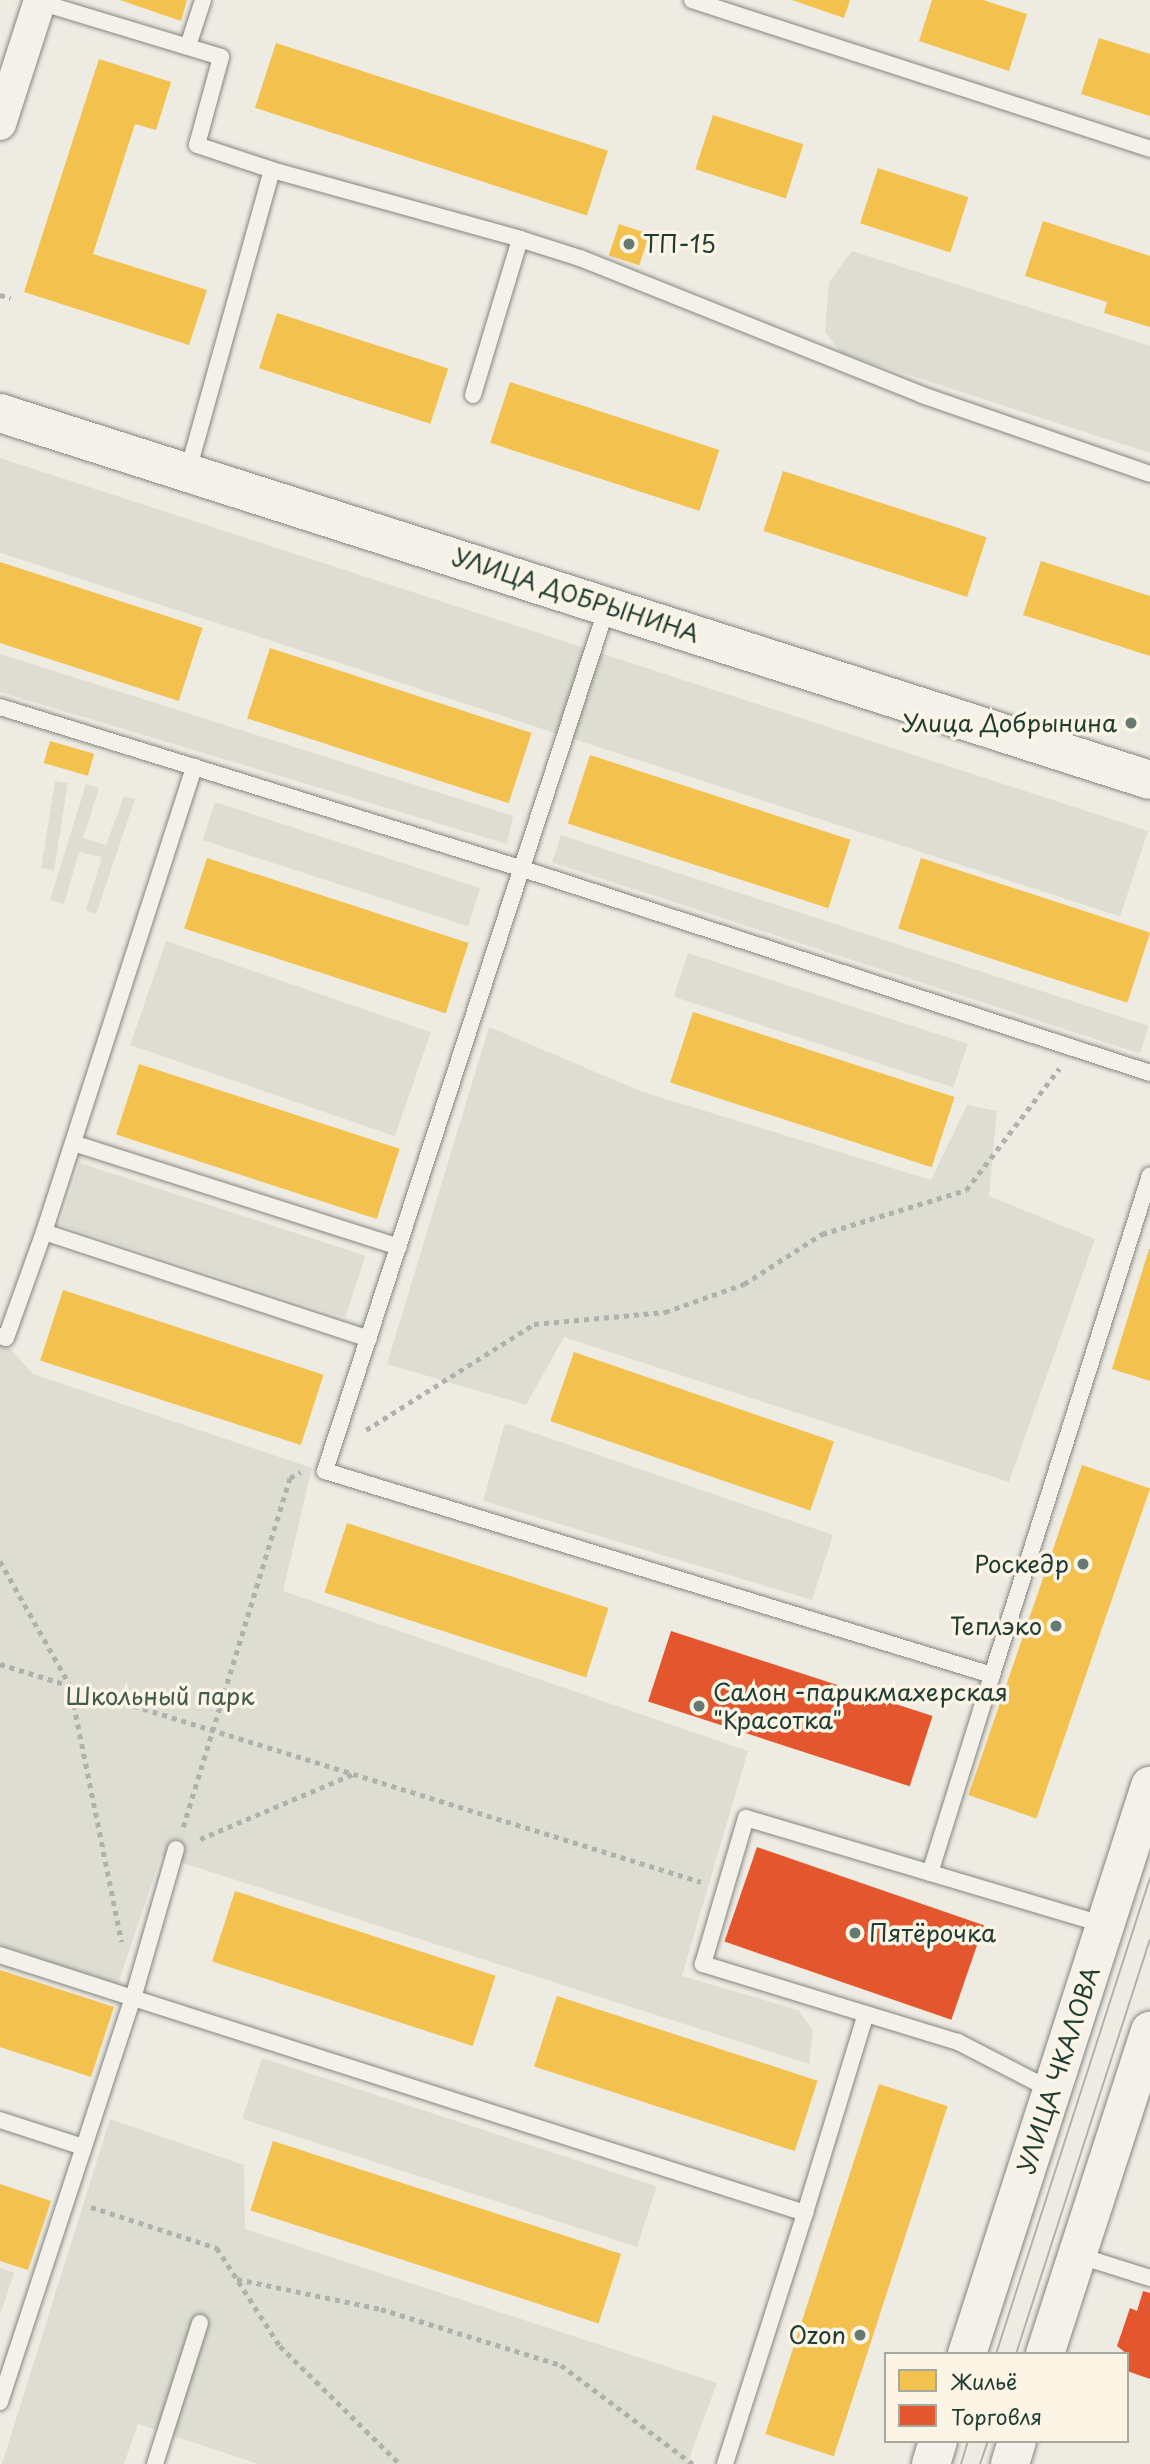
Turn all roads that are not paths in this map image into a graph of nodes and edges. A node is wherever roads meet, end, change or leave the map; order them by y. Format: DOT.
graph roads {
  1 [pos="203,0"];
  2 [pos="692,0"];
  3 [pos="40,1"];
  4 [pos="188,46"];
  5 [pos="9,67"];
  6 [pos="0,124"];
  7 [pos="1150,149"];
  8 [pos="272,170"];
  9 [pos="520,239"];
  10 [pos="473,396"];
  11 [pos="0,413"];
  12 [pos="188,471"];
  13 [pos="1150,474"];
  14 [pos="608,605"];
  15 [pos="0,707"];
  16 [pos="194,767"];
  17 [pos="1150,780"];
  18 [pos="523,869"];
  19 [pos="1150,1073"];
  20 [pos="73,1143"];
  21 [pos="1150,1175"];
  22 [pos="44,1232"];
  23 [pos="399,1247"];
  24 [pos="0,1336"];
  25 [pos="369,1339"];
  26 [pos="992,1675"];
  27 [pos="1150,1786"];
  28 [pos="176,1849"];
  29 [pos="930,1873"];
  30 [pos="1105,1925"];
  31 [pos="0,1955"];
  32 [pos="133,1998"];
  33 [pos="866,2014"];
  34 [pos="1150,2031"];
  35 [pos="1051,2090"];
  36 [pos="1140,2093"];
  37 [pos="0,2120"];
  38 [pos="83,2147"];
  39 [pos="805,2213"];
  40 [pos="1077,2255"];
  41 [pos="1150,2278"];
  42 [pos="200,2323"];
  43 [pos="968,2352"];
  44 [pos="1046,2352"];
  45 [pos="0,2402"];
  46 [pos="937,2443"];
  47 [pos="1016,2443"];
  48 [pos="155,2464"];
  49 [pos="725,2464"];
  50 [pos="931,2464"];
  51 [pos="1010,2464"];
  1 -- 4 [label="lane"];
  2 -- 7 [label="lane"];
  3 -- 4 [label="lane"];
  3 -- 5 [label="street"];
  4 -- 8 [label="lane"];
  5 -- 6 [label="street"];
  8 -- 9 [label="lane"];
  8 -- 12 [label="lane"];
  9 -- 10 [label="lane"];
  9 -- 13 [label="lane"];
  11 -- 12 [label="main road, УЛИЦА ДОБРЫНИНА"];
  12 -- 14 [label="main road, УЛИЦА ДОБРЫНИНА"];
  14 -- 17 [label="main road, УЛИЦА ДОБРЫНИНА"];
  14 -- 18 [label="lane"];
  15 -- 16 [label="lane"];
  16 -- 18 [label="lane"];
  16 -- 20 [label="lane"];
  18 -- 19 [label="lane"];
  18 -- 23 [label="lane"];
  20 -- 22 [label="lane"];
  20 -- 23 [label="lane"];
  21 -- 26 [label="lane"];
  22 -- 24 [label="lane"];
  22 -- 25 [label="lane"];
  23 -- 25 [label="lane"];
  25 -- 26 [label="lane"];
  26 -- 29 [label="lane"];
  27 -- 30 [label="main road, УЛИЦА ЧКАЛОВА"];
  28 -- 32 [label="lane"];
  29 -- 30 [label="lane"];
  29 -- 33 [label="lane"];
  30 -- 35 [label="main road, УЛИЦА ЧКАЛОВА"];
  31 -- 32 [label="lane"];
  32 -- 38 [label="lane"];
  32 -- 39 [label="lane"];
  33 -- 35 [label="lane"];
  33 -- 39 [label="lane"];
  34 -- 36 [label="main road"];
  35 -- 43 [label="main road, УЛИЦА ЧКАЛОВА"];
  36 -- 40 [label="main road"];
  37 -- 38 [label="lane"];
  38 -- 45 [label="lane"];
  39 -- 49 [label="lane"];
  40 -- 41 [label="lane"];
  40 -- 44 [label="main road"];
  42 -- 48 [label="lane"];
  46 -- 50 [label="main road"];
  47 -- 51 [label="main road"];
}
